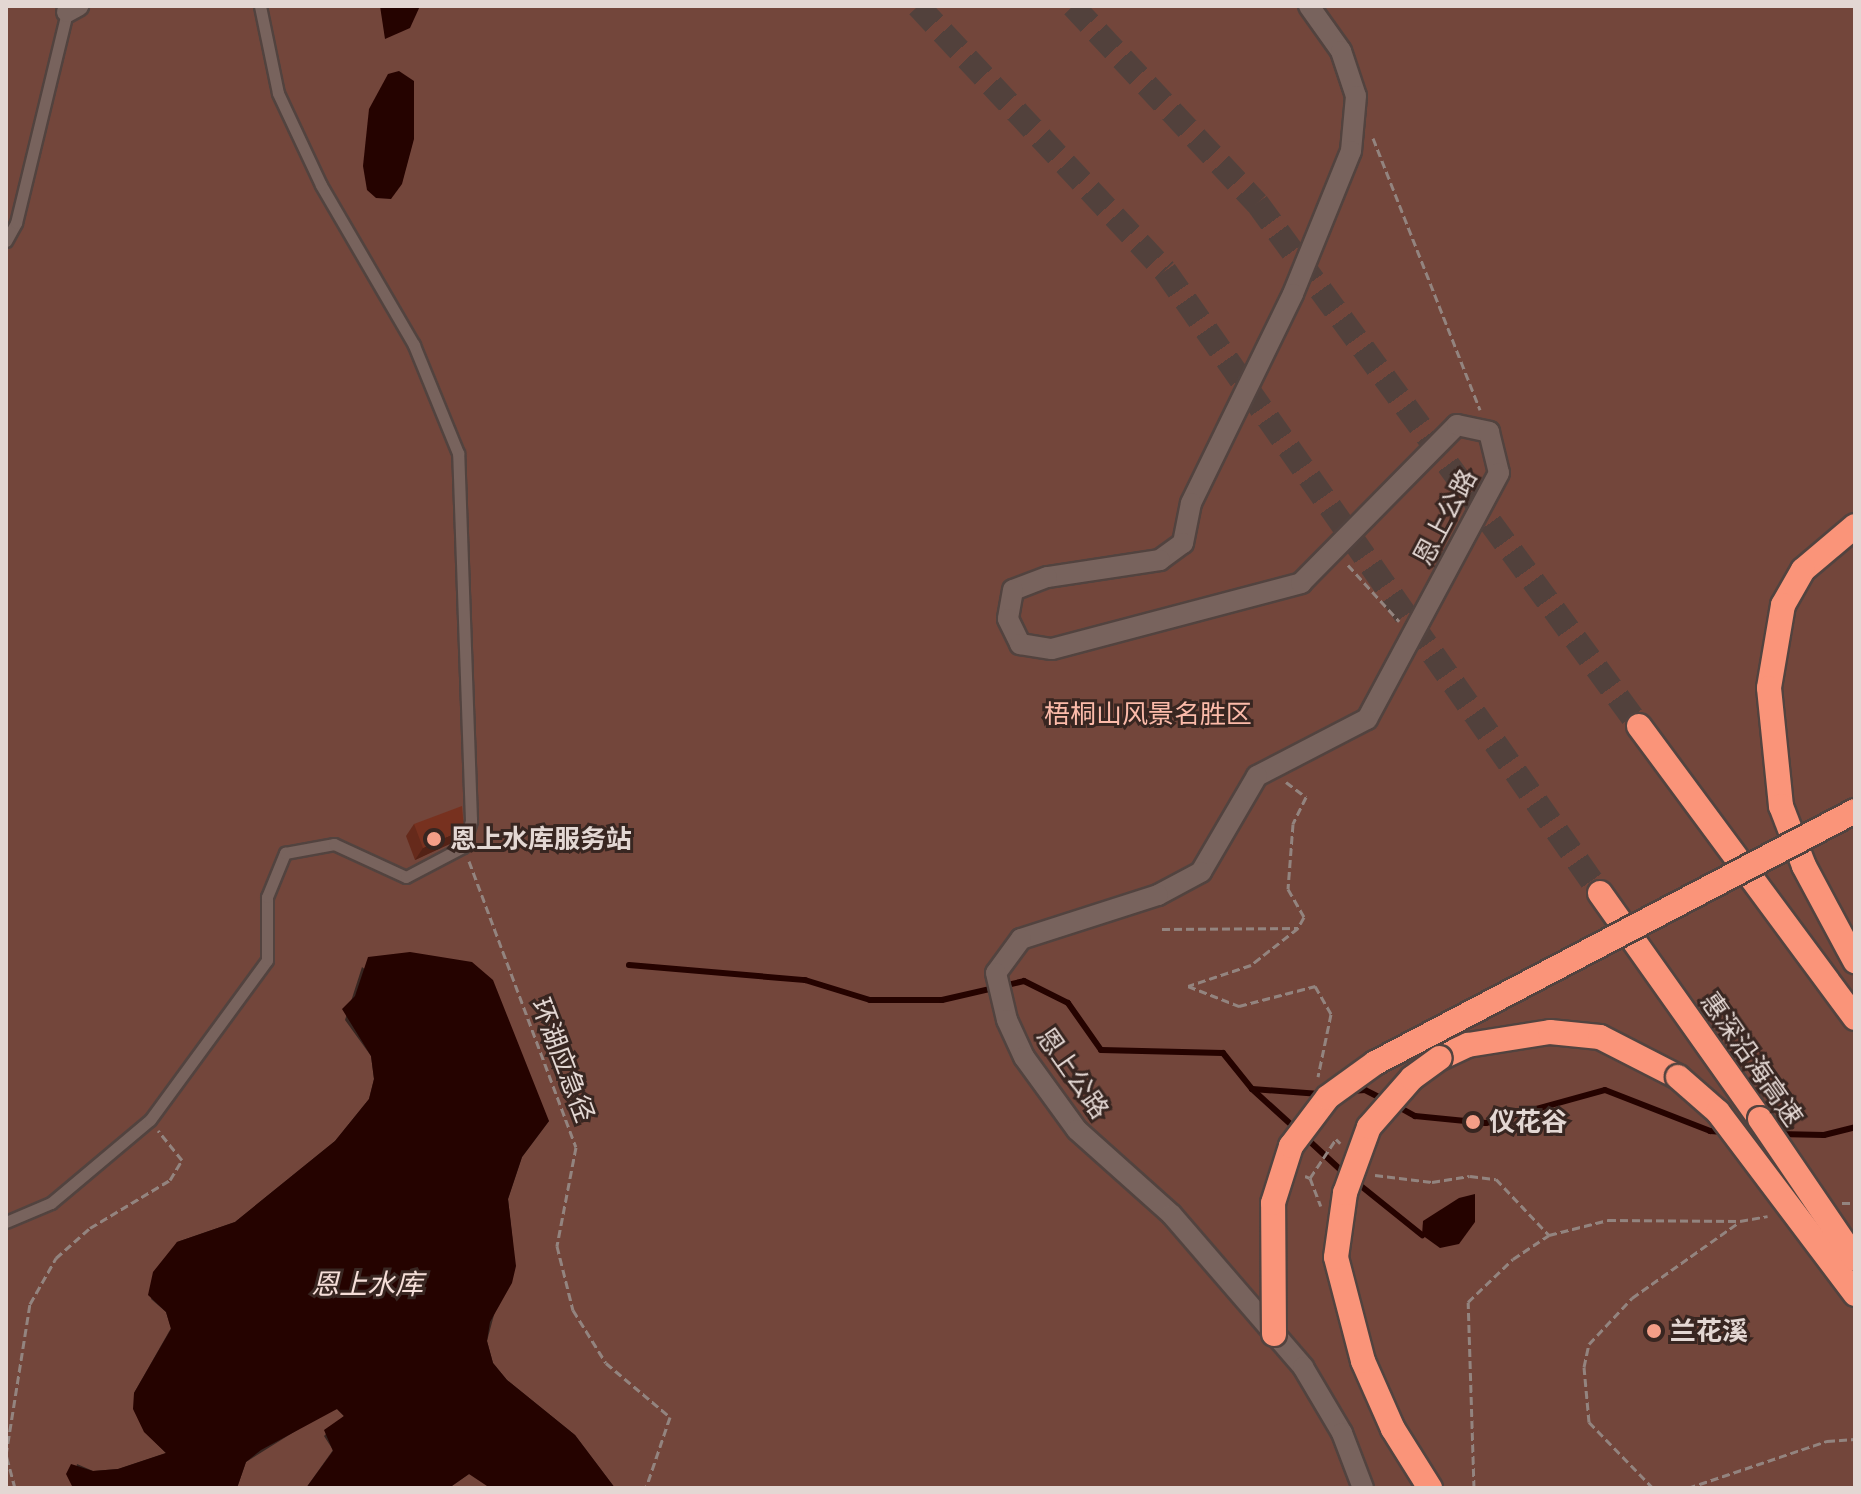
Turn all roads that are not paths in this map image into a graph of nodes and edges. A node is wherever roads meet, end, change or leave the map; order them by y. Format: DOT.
graph roads {
  1 [pos="260,6"];
  2 [pos="1309,6"];
  3 [pos="73,9"];
  4 [pos="6,241"];
  5 [pos="1855,526"];
  6 [pos="1639,726"];
  7 [pos="1855,811"];
  8 [pos="1600,893"];
  9 [pos="1855,961"];
  10 [pos="1855,1018"];
  11 [pos="6,1222"];
  12 [pos="1855,1259"];
  13 [pos="1855,1294"];
  14 [pos="1274,1334"];
  15 [pos="1363,1488"];
  16 [pos="1430,1488"];
  1 -- 11 [label="lane"];
  2 -- 14 [label="street, 恩上公路"];
  3 -- 4 [label="lane"];
  5 -- 9 [label="highway"];
  6 -- 10 [label="highway"];
  7 -- 14 [label="highway, bridge"];
  8 -- 12 [label="highway, 惠深沿海高速, bridge"];
  13 -- 16 [label="highway, bridge"];
  14 -- 15 [label="street, 恩上公路"];
}
